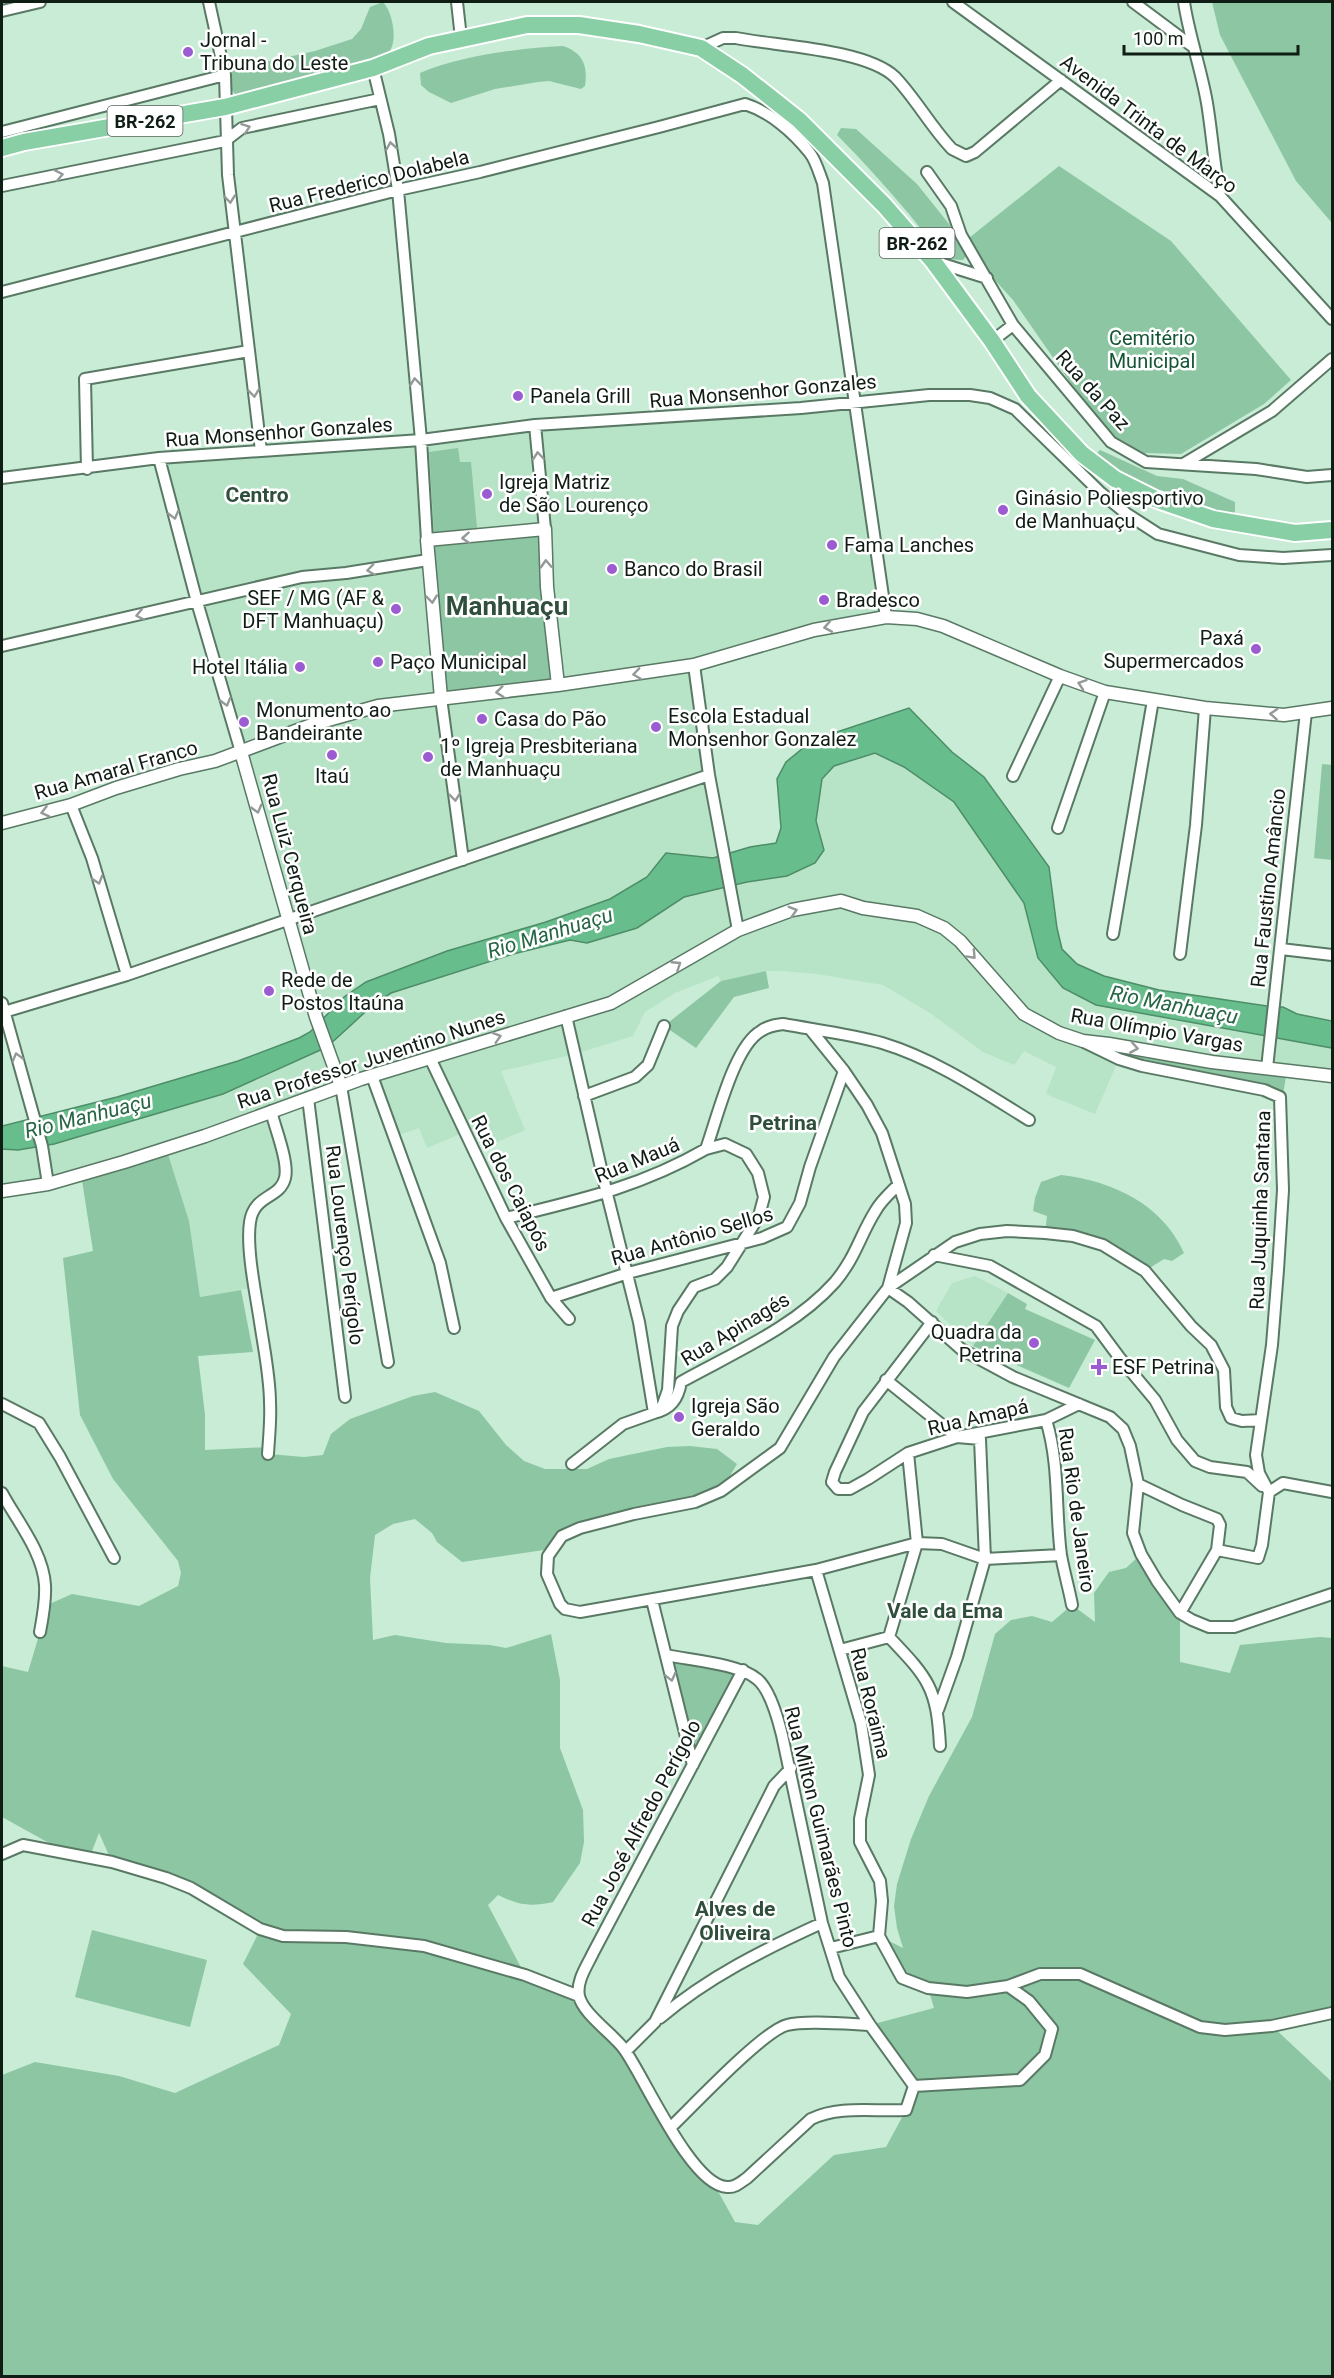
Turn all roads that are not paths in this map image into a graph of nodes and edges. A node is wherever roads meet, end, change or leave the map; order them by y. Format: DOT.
graph roads {
  1 [pos="40,2"];
  2 [pos="210,2"];
  3 [pos="457,2"];
  4 [pos="953,2"];
  5 [pos="1133,2"];
  6 [pos="1184,2"];
  7 [pos="2,11"];
  8 [pos="461,38"];
  9 [pos="1192,46"];
  10 [pos="701,48"];
  11 [pos="373,68"];
  12 [pos="225,75"];
  13 [pos="1061,80"];
  14 [pos="380,99"];
  15 [pos="225,106"];
  16 [pos="2,132"];
  17 [pos="23,135"];
  18 [pos="225,141"];
  19 [pos="2,148"];
  20 [pos="927,172"];
  21 [pos="2,186"];
  22 [pos="398,190"];
  23 [pos="1220,196"];
  24 [pos="234,232"];
  25 [pos="933,261"];
  26 [pos="987,278"];
  27 [pos="2,292"];
  28 [pos="1332,319"];
  29 [pos="1013,326"];
  30 [pos="992,341"];
  31 [pos="249,351"];
  32 [pos="1332,359"];
  33 [pos="856,403"];
  34 [pos="535,425"];
  35 [pos="421,440"];
  36 [pos="261,451"];
  37 [pos="1082,453"];
  38 [pos="159,458"];
  39 [pos="1066,459"];
  40 [pos="1185,464"];
  41 [pos="87,469"];
  42 [pos="1332,475"];
  43 [pos="2,478"];
  44 [pos="545,529"];
  45 [pos="1332,530"];
  46 [pos="427,540"];
  47 [pos="1332,555"];
  48 [pos="428,560"];
  49 [pos="197,602"];
  50 [pos="886,617"];
  51 [pos="2,646"];
  52 [pos="694,665"];
  53 [pos="1060,676"];
  54 [pos="558,685"];
  55 [pos="1105,692"];
  56 [pos="441,698"];
  57 [pos="1152,700"];
  58 [pos="1205,708"];
  59 [pos="1332,708"];
  60 [pos="1305,712"];
  61 [pos="241,752"];
  62 [pos="709,775"];
  63 [pos="1013,776"];
  64 [pos="71,805"];
  65 [pos="2,823"];
  66 [pos="1058,828"];
  67 [pos="463,860"];
  68 [pos="287,918"];
  69 [pos="738,930"];
  70 [pos="1113,934"];
  71 [pos="1281,949"];
  72 [pos="1180,954"];
  73 [pos="1332,955"];
  74 [pos="127,975"];
  75 [pos="3,1007"];
  76 [pos="566,1016"];
  77 [pos="664,1026"];
  78 [pos="810,1029"];
  79 [pos="1083,1041"];
  80 [pos="430,1059"];
  81 [pos="1267,1068"];
  82 [pos="844,1071"];
  83 [pos="372,1076"];
  84 [pos="1332,1076"];
  85 [pos="341,1086"];
  86 [pos="584,1096"];
  87 [pos="308,1098"];
  88 [pos="271,1112"];
  89 [pos="1029,1120"];
  90 [pos="706,1149"];
  91 [pos="48,1184"];
  92 [pos="897,1186"];
  93 [pos="2,1191"];
  94 [pos="607,1194"];
  95 [pos="506,1218"];
  96 [pos="743,1243"];
  97 [pos="934,1255"];
  98 [pos="628,1273"];
  99 [pos="888,1288"];
  100 [pos="551,1298"];
  101 [pos="569,1319"];
  102 [pos="932,1322"];
  103 [pos="454,1328"];
  104 [pos="388,1362"];
  105 [pos="886,1380"];
  106 [pos="345,1397"];
  107 [pos="2,1404"];
  108 [pos="1079,1404"];
  109 [pos="654,1413"];
  110 [pos="1046,1420"];
  111 [pos="1261,1420"];
  112 [pos="957,1437"];
  113 [pos="908,1453"];
  114 [pos="268,1454"];
  115 [pos="572,1464"];
  116 [pos="1138,1484"];
  117 [pos="1269,1492"];
  118 [pos="1332,1492"];
  119 [pos="2,1493"];
  120 [pos="917,1543"];
  121 [pos="1216,1550"];
  122 [pos="1061,1555"];
  123 [pos="114,1558"];
  124 [pos="985,1559"];
  125 [pos="816,1570"];
  126 [pos="1332,1594"];
  127 [pos="652,1600"];
  128 [pos="1072,1605"];
  129 [pos="1180,1613"];
  130 [pos="40,1632"];
  131 [pos="889,1637"];
  132 [pos="840,1650"];
  133 [pos="666,1655"];
  134 [pos="743,1670"];
  135 [pos="938,1710"];
  136 [pos="940,1746"];
  137 [pos="693,1765"];
  138 [pos="791,1768"];
  139 [pos="2,1854"];
  140 [pos="822,1923"];
  141 [pos="879,1936"];
  142 [pos="831,1948"];
  143 [pos="1008,1986"];
  144 [pos="579,1996"];
  145 [pos="1332,2013"];
  146 [pos="655,2022"];
  147 [pos="870,2025"];
  148 [pos="626,2051"];
  149 [pos="914,2086"];
  150 [pos="670,2128"];
  1 -- 7 [label="street"];
  2 -- 12 [label="street"];
  3 -- 8 [label="street"];
  4 -- 13 [label="street, Avenida Trinta de Março"];
  5 -- 9 [label="street"];
  6 -- 9 [label="street"];
  8 -- 10 [label="highway, BR-262"];
  8 -- 11 [label="highway, BR-262"];
  9 -- 23 [label="street"];
  10 -- 13 [label="street"];
  10 -- 25 [label="highway, BR-262"];
  11 -- 14 [label="street"];
  11 -- 15 [label="highway, BR-262"];
  12 -- 15 [label="street"];
  12 -- 17 [label="street"];
  13 -- 23 [label="street, Avenida Trinta de Março"];
  18 -- 14 [label="street, one-way"];
  22 -- 14 [label="street, one-way"];
  15 -- 17 [label="highway, BR-262"];
  15 -- 18 [label="street"];
  16 -- 17 [label="street"];
  17 -- 19 [label="highway, BR-262"];
  21 -- 18 [label="street, one-way"];
  18 -- 24 [label="street, one-way"];
  20 -- 26 [label="street, Rua da Paz"];
  22 -- 24 [label="street, Rua Frederico Dolabela"];
  22 -- 33 [label="street, Rua Frederico Dolabela"];
  35 -- 22 [label="street, one-way"];
  23 -- 28 [label="street, Avenida Trinta de Março"];
  24 -- 27 [label="street, Rua Frederico Dolabela"];
  24 -- 31 [label="street"];
  25 -- 26 [label="street"];
  25 -- 30 [label="highway, BR-262"];
  26 -- 29 [label="street, Rua da Paz"];
  29 -- 30 [label="street"];
  29 -- 40 [label="street, Rua da Paz"];
  30 -- 37 [label="highway, BR-262"];
  31 -- 36 [label="street, one-way"];
  31 -- 41 [label="street"];
  32 -- 40 [label="street"];
  33 -- 34 [label="street, Rua Monsenhor Gonzales"];
  33 -- 39 [label="street, Rua Monsenhor Gonzales"];
  33 -- 50 [label="street"];
  34 -- 35 [label="street, Rua Monsenhor Gonzales"];
  44 -- 34 [label="street, one-way"];
  35 -- 36 [label="street, Rua Monsenhor Gonzales"];
  35 -- 46 [label="street"];
  36 -- 38 [label="street, Rua Monsenhor Gonzales"];
  37 -- 39 [label="street"];
  37 -- 45 [label="highway, BR-262"];
  38 -- 41 [label="street, Rua Monsenhor Gonzales"];
  38 -- 49 [label="street, Rua Luiz Cerqueira, one-way"];
  39 -- 47 [label="street, Rua Monsenhor Gonzales"];
  40 -- 42 [label="street, Rua da Paz"];
  41 -- 43 [label="street, Rua Monsenhor Gonzales"];
  44 -- 46 [label="street, one-way"];
  54 -- 44 [label="street, one-way"];
  46 -- 48 [label="street"];
  48 -- 49 [label="street, one-way"];
  48 -- 56 [label="street, one-way"];
  49 -- 51 [label="street, one-way"];
  49 -- 61 [label="street, Rua Luiz Cerqueira, one-way"];
  50 -- 52 [label="street, Rua Amaral Franco, one-way"];
  50 -- 53 [label="street, Rua Amaral Franco"];
  52 -- 54 [label="street, Rua Amaral Franco, one-way"];
  52 -- 62 [label="street"];
  55 -- 53 [label="street, Rua Amaral Franco, one-way"];
  53 -- 63 [label="street"];
  54 -- 56 [label="street, Rua Amaral Franco, one-way"];
  55 -- 57 [label="street, Rua Amaral Franco"];
  55 -- 66 [label="street"];
  56 -- 61 [label="street, Rua Amaral Franco"];
  56 -- 67 [label="street, one-way"];
  57 -- 58 [label="street, Rua Amaral Franco"];
  57 -- 70 [label="street"];
  60 -- 58 [label="street, Rua Amaral Franco, one-way"];
  58 -- 72 [label="street"];
  59 -- 60 [label="street, Rua Amaral Franco"];
  60 -- 71 [label="street, Rua Faustino Amâncio"];
  61 -- 64 [label="street, Rua Amaral Franco"];
  61 -- 68 [label="street, Rua Luiz Cerqueira, one-way"];
  62 -- 67 [label="street"];
  62 -- 69 [label="street"];
  64 -- 65 [label="street, Rua Amaral Franco, one-way"];
  64 -- 74 [label="street, one-way"];
  67 -- 68 [label="street"];
  68 -- 74 [label="street"];
  68 -- 85 [label="street, Rua Luiz Cerqueira"];
  76 -- 69 [label="street, Rua Professor Juventino Nunes, one-way"];
  69 -- 79 [label="street, Rua Olímpio Vargas, one-way"];
  71 -- 73 [label="street"];
  71 -- 81 [label="street, Rua Faustino Amâncio"];
  74 -- 75 [label="street"];
  91 -- 75 [label="street, one-way"];
  80 -- 76 [label="street, Rua Professor Juventino Nunes, one-way"];
  76 -- 86 [label="street"];
  77 -- 86 [label="street"];
  78 -- 82 [label="street"];
  78 -- 89 [label="street, Rua Mauá"];
  78 -- 90 [label="street, Rua Mauá"];
  79 -- 81 [label="street, Rua Olímpio Vargas, one-way"];
  79 -- 111 [label="street, Rua Juquinha Santana"];
  80 -- 83 [label="street, Rua Professor Juventino Nunes"];
  80 -- 95 [label="street, Rua dos Caiapós"];
  81 -- 84 [label="street, Rua Olímpio Vargas"];
  82 -- 92 [label="street"];
  82 -- 96 [label="street, Rua Antônio Sellos"];
  83 -- 85 [label="street, Rua Professor Juventino Nunes"];
  83 -- 103 [label="street"];
  85 -- 87 [label="street, Rua Professor Juventino Nunes"];
  85 -- 104 [label="street"];
  86 -- 94 [label="street"];
  87 -- 88 [label="street, Rua Professor Juventino Nunes"];
  87 -- 106 [label="street, Rua Lourenço Perígolo"];
  88 -- 91 [label="street, Rua Professor Juventino Nunes"];
  88 -- 114 [label="street"];
  90 -- 94 [label="street, Rua Mauá"];
  90 -- 96 [label="street"];
  91 -- 93 [label="street, Rua Professor Juventino Nunes"];
  92 -- 99 [label="street"];
  92 -- 109 [label="street, Rua Apinagés"];
  94 -- 95 [label="street, Rua Mauá"];
  94 -- 98 [label="street"];
  95 -- 100 [label="street, Rua dos Caiapós"];
  96 -- 98 [label="street, Rua Antônio Sellos"];
  96 -- 109 [label="street"];
  97 -- 99 [label="street"];
  97 -- 111 [label="street"];
  97 -- 117 [label="street"];
  98 -- 100 [label="street, Rua Antônio Sellos"];
  98 -- 109 [label="street"];
  99 -- 102 [label="street"];
  99 -- 127 [label="street"];
  100 -- 101 [label="street, Rua dos Caiapós"];
  102 -- 105 [label="street, Rua Amapá"];
  102 -- 108 [label="street"];
  105 -- 112 [label="street"];
  105 -- 113 [label="street, Rua Amapá"];
  107 -- 123 [label="street"];
  108 -- 110 [label="street, Rua Amapá"];
  108 -- 116 [label="street"];
  109 -- 115 [label="street, Rua Apinagés"];
  110 -- 112 [label="street, Rua Amapá"];
  110 -- 122 [label="street, Rua Rio de Janeiro"];
  111 -- 117 [label="street, Rua Juquinha Santana"];
  112 -- 113 [label="street, Rua Amapá"];
  112 -- 124 [label="street"];
  113 -- 120 [label="street"];
  116 -- 121 [label="street"];
  116 -- 129 [label="street"];
  117 -- 118 [label="street"];
  117 -- 121 [label="street"];
  119 -- 130 [label="street"];
  120 -- 124 [label="street"];
  120 -- 125 [label="street"];
  120 -- 131 [label="street"];
  121 -- 129 [label="street"];
  122 -- 124 [label="street"];
  122 -- 128 [label="street, Rua Rio de Janeiro"];
  124 -- 135 [label="street"];
  125 -- 127 [label="street"];
  125 -- 132 [label="street, Rua Roraima"];
  126 -- 129 [label="street"];
  127 -- 133 [label="street"];
  131 -- 132 [label="street"];
  131 -- 135 [label="street"];
  132 -- 141 [label="street, Rua Roraima"];
  133 -- 134 [label="street"];
  133 -- 137 [label="street, one-way"];
  134 -- 137 [label="street, Rua José Alfredo Perígolo"];
  134 -- 138 [label="street, Rua Milton Guimarães Pinto"];
  135 -- 136 [label="street"];
  137 -- 144 [label="street, Rua José Alfredo Perígolo"];
  138 -- 140 [label="street, Rua Milton Guimarães Pinto"];
  138 -- 146 [label="street"];
  139 -- 144 [label="street"];
  140 -- 142 [label="street, Rua Milton Guimarães Pinto"];
  140 -- 146 [label="street"];
  141 -- 142 [label="street"];
  141 -- 143 [label="street"];
  142 -- 147 [label="street, Rua Milton Guimarães Pinto"];
  143 -- 145 [label="street"];
  143 -- 149 [label="street"];
  144 -- 148 [label="street"];
  146 -- 148 [label="street"];
  147 -- 149 [label="street, Rua Milton Guimarães Pinto"];
  147 -- 150 [label="street"];
  148 -- 150 [label="street"];
  149 -- 150 [label="street"];
}
